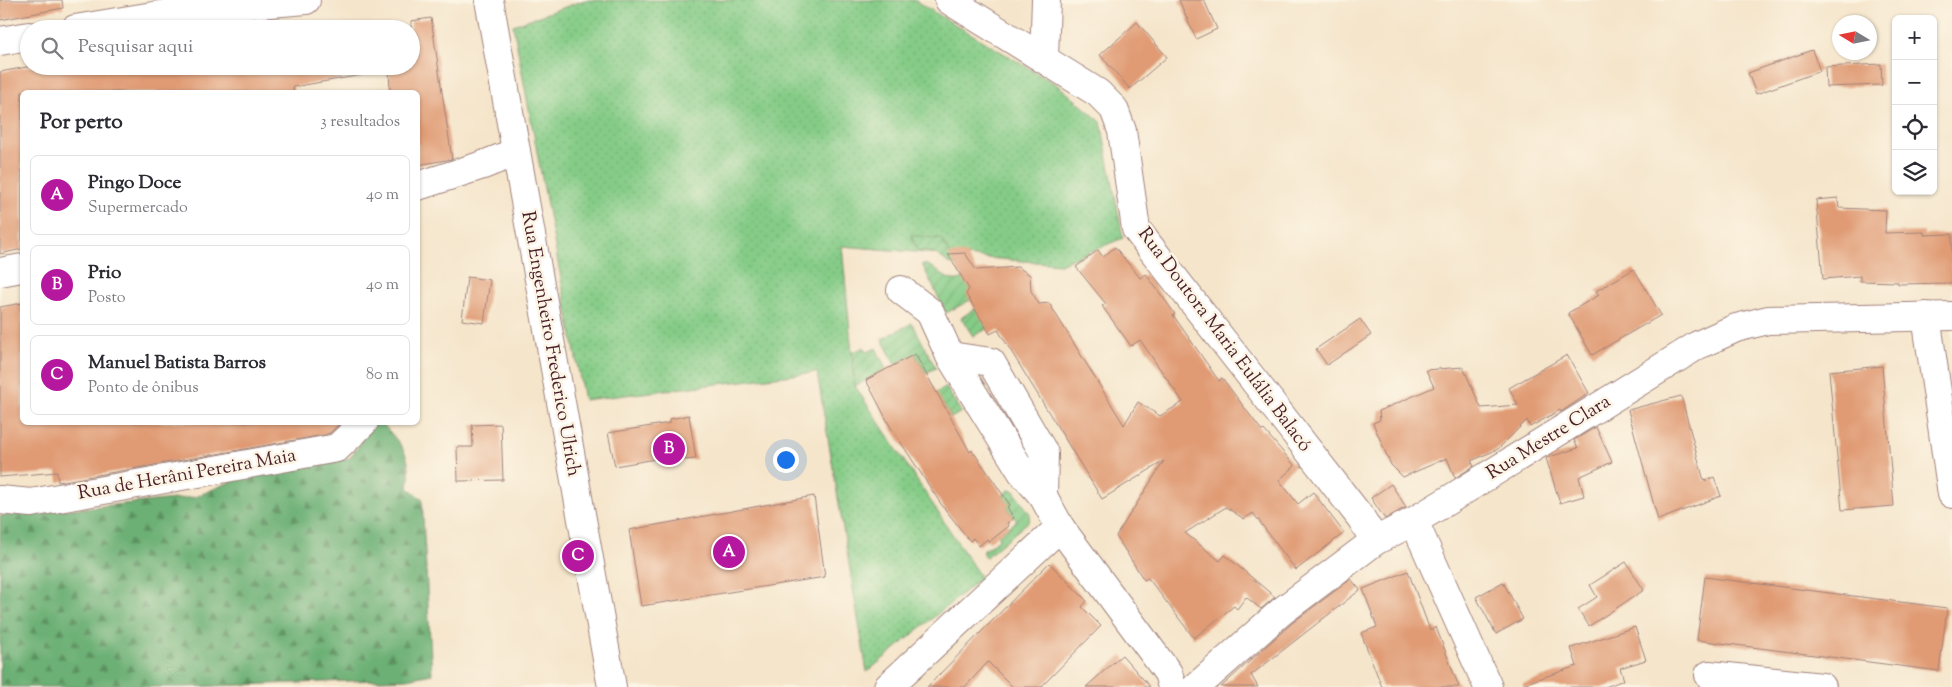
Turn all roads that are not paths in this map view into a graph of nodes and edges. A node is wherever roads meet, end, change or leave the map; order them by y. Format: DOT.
graph roads {
  1 [pos="306,0"];
  2 [pos="489,0"];
  3 [pos="949,0"];
  4 [pos="1046,0"];
  5 [pos="129,20"];
  6 [pos="20,38"];
  7 [pos="0,41"];
  8 [pos="1044,58"];
  9 [pos="516,152"];
  10 [pos="420,185"];
  11 [pos="20,268"];
  12 [pos="0,272"];
  13 [pos="901,290"];
  14 [pos="1939,316"];
  15 [pos="361,425"];
  16 [pos="1952,494"];
  17 [pos="0,500"];
  18 [pos="1414,521"];
  19 [pos="1060,527"];
  20 [pos="1374,541"];
  21 [pos="1709,674"];
  22 [pos="612,687"];
  23 [pos="888,687"];
  24 [pos="1172,687"];
  25 [pos="1196,687"];
  26 [pos="1488,687"];
  27 [pos="1822,687"];
  1 -- 5 [label="street"];
  2 -- 9 [label="street, Rua Engenheiro Frederico Ulrich"];
  3 -- 8 [label="street, Rua Doutora Maria Eulália Balacó"];
  4 -- 8 [label="street"];
  6 -- 7 [label="street"];
  8 -- 20 [label="street, Rua Doutora Maria Eulália Balacó"];
  9 -- 10 [label="street"];
  9 -- 22 [label="street, Rua Engenheiro Frederico Ulrich"];
  11 -- 12 [label="street"];
  13 -- 19 [label="street"];
  14 -- 16 [label="street"];
  14 -- 18 [label="street, Rua Mestre Clara"];
  15 -- 17 [label="street, Rua de Herâni Pereira Maia"];
  18 -- 20 [label="street, Rua Mestre Clara"];
  18 -- 26 [label="street"];
  19 -- 23 [label="street"];
  19 -- 24 [label="street"];
  20 -- 25 [label="street, Rua Mestre Clara"];
  21 -- 27 [label="street"];
}
